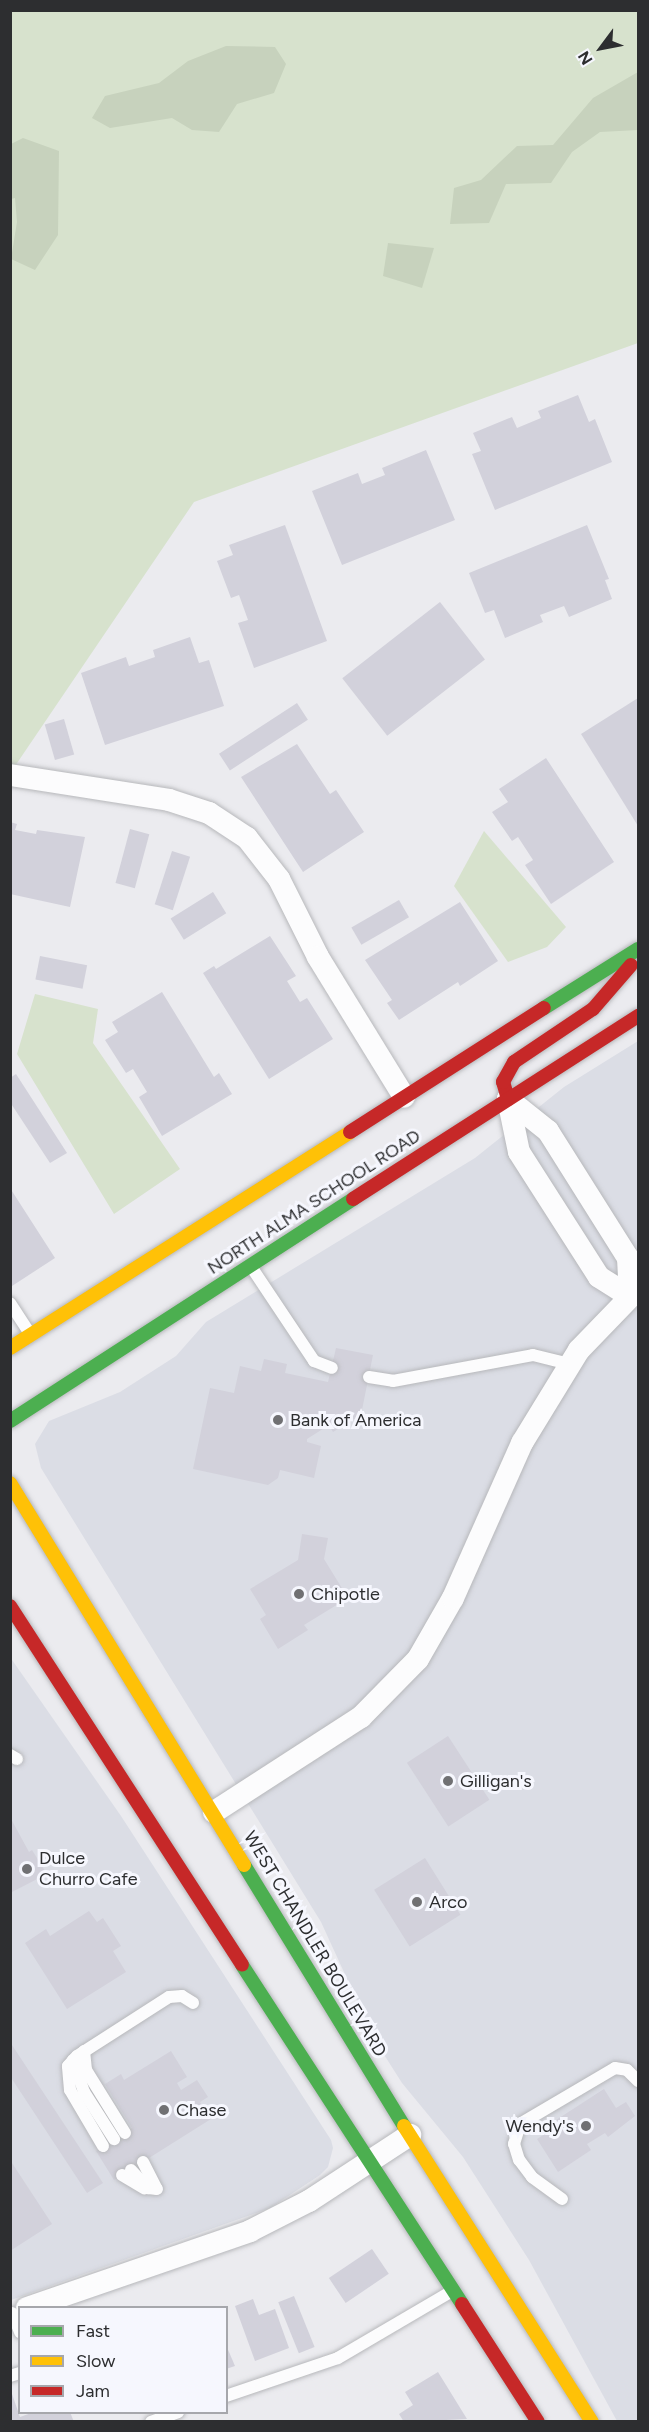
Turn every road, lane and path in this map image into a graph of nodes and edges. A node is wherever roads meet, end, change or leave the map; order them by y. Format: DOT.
graph roads {
  1 [pos="10,775"];
  2 [pos="639,949"];
  3 [pos="639,957"];
  4 [pos="639,1016"];
  5 [pos="404,1097"];
  6 [pos="508,1099"];
  7 [pos="250,1265"];
  8 [pos="634,1292"];
  9 [pos="10,1303"];
  10 [pos="30,1335"];
  11 [pos="10,1348"];
  12 [pos="570,1364"];
  13 [pos="332,1368"];
  14 [pos="369,1377"];
  15 [pos="10,1421"];
  16 [pos="10,1483"];
  17 [pos="10,1606"];
  18 [pos="214,1812"];
  19 [pos="193,2003"];
  20 [pos="84,2051"];
  21 [pos="639,2081"];
  22 [pos="410,2135"];
  23 [pos="372,2159"];
  24 [pos="143,2162"];
  25 [pos="127,2172"];
  26 [pos="562,2199"];
  27 [pos="455,2289"];
  28 [pos="43,2306"];
  29 [pos="228,2395"];
  30 [pos="172,2414"];
  31 [pos="151,2421"];
  32 [pos="538,2421"];
  33 [pos="592,2421"];
  1 -- 5 [label="street"];
  2 -- 5 [label="main road"];
  3 -- 6 [label="main road"];
  4 -- 6 [label="main road, NORTH ALMA SCHOOL ROAD"];
  5 -- 10 [label="main road"];
  6 -- 7 [label="main road, NORTH ALMA SCHOOL ROAD"];
  6 -- 8 [label="street"];
  6 -- 8 [label="street"];
  7 -- 13 [label="lane"];
  7 -- 15 [label="main road, NORTH ALMA SCHOOL ROAD"];
  8 -- 12 [label="street"];
  9 -- 10 [label="lane"];
  10 -- 11 [label="main road"];
  12 -- 14 [label="lane"];
  12 -- 18 [label="street"];
  16 -- 18 [label="main road, WEST CHANDLER BOULEVARD"];
  17 -- 23 [label="main road"];
  18 -- 22 [label="main road, WEST CHANDLER BOULEVARD"];
  19 -- 20 [label="lane"];
  20 -- 20 [label="lane"];
  21 -- 26 [label="lane"];
  22 -- 23 [label="street"];
  22 -- 33 [label="main road, WEST CHANDLER BOULEVARD"];
  23 -- 27 [label="main road"];
  23 -- 28 [label="street"];
  24 -- 25 [label="lane"];
  27 -- 29 [label="lane"];
  27 -- 32 [label="main road"];
  30 -- 31 [label="lane"];
}
